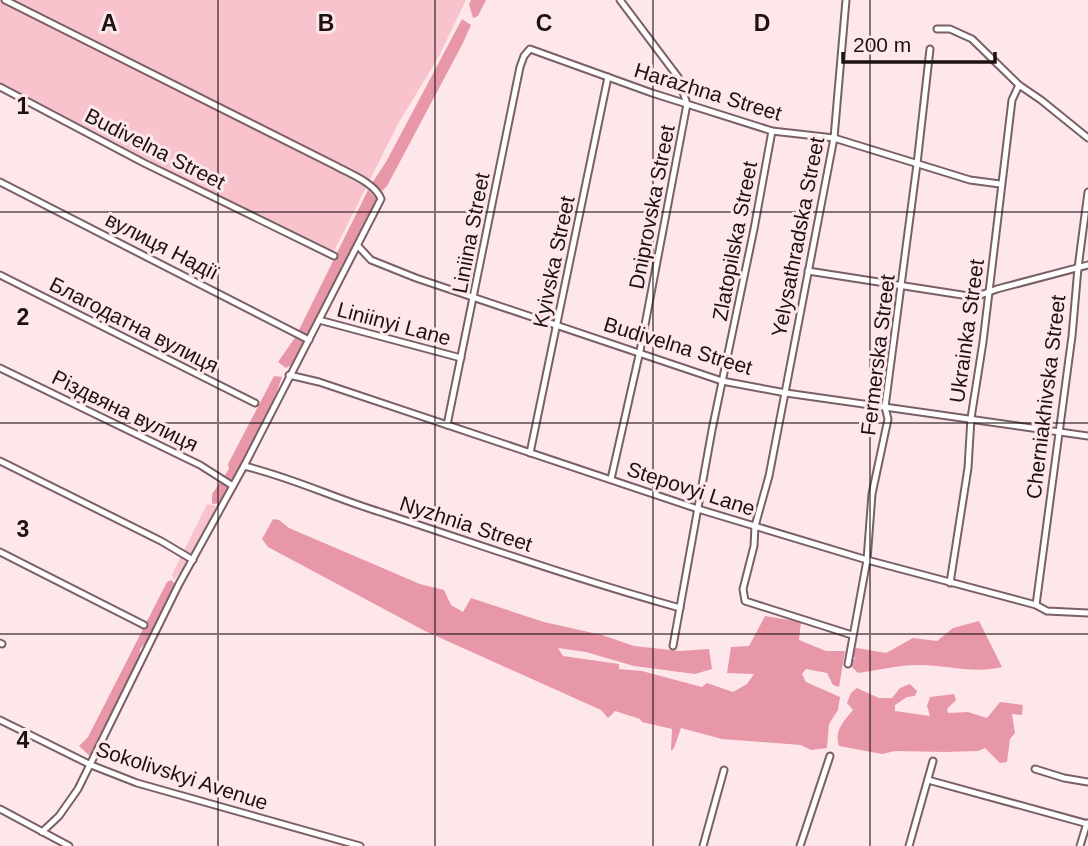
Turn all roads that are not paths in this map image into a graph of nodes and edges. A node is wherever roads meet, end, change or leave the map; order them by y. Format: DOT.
graph roads {
  1 [pos="5,0"];
  2 [pos="620,0"];
  3 [pos="846,0"];
  4 [pos="937,29"];
  5 [pos="930,48"];
  6 [pos="530,49"];
  7 [pos="608,77"];
  8 [pos="1019,85"];
  9 [pos="0,88"];
  10 [pos="687,104"];
  11 [pos="772,131"];
  12 [pos="834,138"];
  13 [pos="1088,138"];
  14 [pos="917,164"];
  15 [pos="0,182"];
  16 [pos="1000,184"];
  17 [pos="1088,192"];
  18 [pos="358,246"];
  19 [pos="334,256"];
  20 [pos="1088,265"];
  21 [pos="1078,268"];
  22 [pos="808,271"];
  23 [pos="0,275"];
  24 [pos="901,286"];
  25 [pos="987,293"];
  26 [pos="474,298"];
  27 [pos="319,320"];
  28 [pos="557,325"];
  29 [pos="309,340"];
  30 [pos="640,351"];
  31 [pos="461,358"];
  32 [pos="0,368"];
  33 [pos="289,375"];
  34 [pos="722,381"];
  35 [pos="786,393"];
  36 [pos="255,403"];
  37 [pos="885,407"];
  38 [pos="971,418"];
  39 [pos="447,425"];
  40 [pos="1058,431"];
  41 [pos="1088,436"];
  42 [pos="530,453"];
  43 [pos="0,461"];
  44 [pos="244,467"];
  45 [pos="611,479"];
  46 [pos="233,486"];
  47 [pos="698,509"];
  48 [pos="754,526"];
  49 [pos="0,552"];
  50 [pos="193,560"];
  51 [pos="867,560"];
  52 [pos="950,583"];
  53 [pos="1035,605"];
  54 [pos="680,608"];
  55 [pos="1088,613"];
  56 [pos="144,625"];
  57 [pos="852,635"];
  58 [pos="673,646"];
  59 [pos="848,664"];
  60 [pos="0,720"];
  61 [pos="830,756"];
  62 [pos="933,761"];
  63 [pos="90,765"];
  64 [pos="1035,769"];
  65 [pos="724,770"];
  66 [pos="928,780"];
  67 [pos="1088,782"];
  68 [pos="0,809"];
  69 [pos="1088,823"];
  70 [pos="42,832"];
  71 [pos="69,846"];
  72 [pos="360,846"];
  73 [pos="703,846"];
  74 [pos="800,846"];
  75 [pos="909,846"];
  76 [pos="1080,846"];
  1 -- 18 [label="street"];
  2 -- 10 [label="street"];
  3 -- 12 [label="street, Yelysathradska Street"];
  4 -- 8 [label="street"];
  5 -- 14 [label="street, Fermerska Street"];
  6 -- 7 [label="street, Harazhna Street"];
  6 -- 26 [label="street, Liniina Street"];
  7 -- 10 [label="street, Harazhna Street"];
  7 -- 28 [label="street, Kyivska Street"];
  8 -- 13 [label="street"];
  8 -- 16 [label="street, Ukrainka Street"];
  9 -- 19 [label="street, Budivelna Street"];
  10 -- 11 [label="street, Harazhna Street"];
  10 -- 30 [label="street, Dniprovska Street"];
  11 -- 12 [label="street, Harazhna Street"];
  11 -- 34 [label="street, Zlatopilska Street"];
  12 -- 14 [label="street, Harazhna Street"];
  12 -- 22 [label="street, Yelysathradska Street"];
  14 -- 16 [label="street, Harazhna Street"];
  14 -- 24 [label="street, Fermerska Street"];
  15 -- 29 [label="street, вулиця Надії"];
  16 -- 25 [label="street, Ukrainka Street"];
  17 -- 21 [label="street, Cherniakhivska Street"];
  18 -- 26 [label="street, Budivelna Street"];
  18 -- 27 [label="street"];
  20 -- 21 [label="street"];
  21 -- 25 [label="street"];
  21 -- 40 [label="street, Cherniakhivska Street"];
  22 -- 24 [label="street"];
  22 -- 35 [label="street, Yelysathradska Street"];
  23 -- 36 [label="street, Благодатна вулиця"];
  24 -- 25 [label="street"];
  24 -- 37 [label="street, Fermerska Street"];
  25 -- 38 [label="street, Ukrainka Street"];
  26 -- 28 [label="street, Budivelna Street"];
  26 -- 31 [label="street, Liniina Street"];
  27 -- 29 [label="street"];
  27 -- 31 [label="street, Liniinyi Lane"];
  28 -- 30 [label="street, Budivelna Street"];
  28 -- 42 [label="street, Kyivska Street"];
  29 -- 33 [label="street"];
  30 -- 34 [label="street, Budivelna Street"];
  30 -- 45 [label="street, Dniprovska Street"];
  31 -- 39 [label="street, Liniina Street"];
  32 -- 46 [label="street, Різдвяна вулиця"];
  33 -- 39 [label="street, Stepovyi Lane"];
  33 -- 44 [label="street"];
  34 -- 35 [label="street, Budivelna Street"];
  34 -- 47 [label="street, Zlatopilska Street"];
  35 -- 37 [label="street, Budivelna Street"];
  35 -- 48 [label="street, Yelysathradska Street"];
  37 -- 38 [label="street, Budivelna Street"];
  37 -- 51 [label="street, Fermerska Street"];
  38 -- 40 [label="street, Budivelna Street"];
  38 -- 52 [label="street, Ukrainka Street"];
  39 -- 42 [label="street, Stepovyi Lane"];
  40 -- 41 [label="street, Budivelna Street"];
  40 -- 53 [label="street, Cherniakhivska Street"];
  42 -- 45 [label="street, Stepovyi Lane"];
  43 -- 50 [label="street"];
  44 -- 46 [label="street"];
  44 -- 54 [label="street, Nyzhnia Street"];
  45 -- 47 [label="street, Stepovyi Lane"];
  46 -- 50 [label="street"];
  47 -- 48 [label="street, Stepovyi Lane"];
  47 -- 54 [label="street, Zlatopilska Street"];
  48 -- 51 [label="street, Stepovyi Lane"];
  48 -- 57 [label="street, Yelysathradska Street"];
  49 -- 56 [label="street"];
  50 -- 63 [label="street"];
  51 -- 52 [label="street, Stepovyi Lane"];
  51 -- 57 [label="street, Fermerska Street"];
  52 -- 53 [label="street, Stepovyi Lane"];
  53 -- 55 [label="street, Stepovyi Lane"];
  54 -- 58 [label="street, Zlatopilska Street"];
  57 -- 59 [label="street, Fermerska Street"];
  60 -- 63 [label="street, Sokolivskyi Avenue"];
  61 -- 74 [label="street"];
  62 -- 66 [label="street"];
  63 -- 70 [label="street"];
  63 -- 72 [label="street, Sokolivskyi Avenue"];
  64 -- 67 [label="street"];
  65 -- 73 [label="street"];
  66 -- 69 [label="street"];
  66 -- 75 [label="street"];
  68 -- 70 [label="street"];
  69 -- 76 [label="street"];
  70 -- 71 [label="street"];
}
